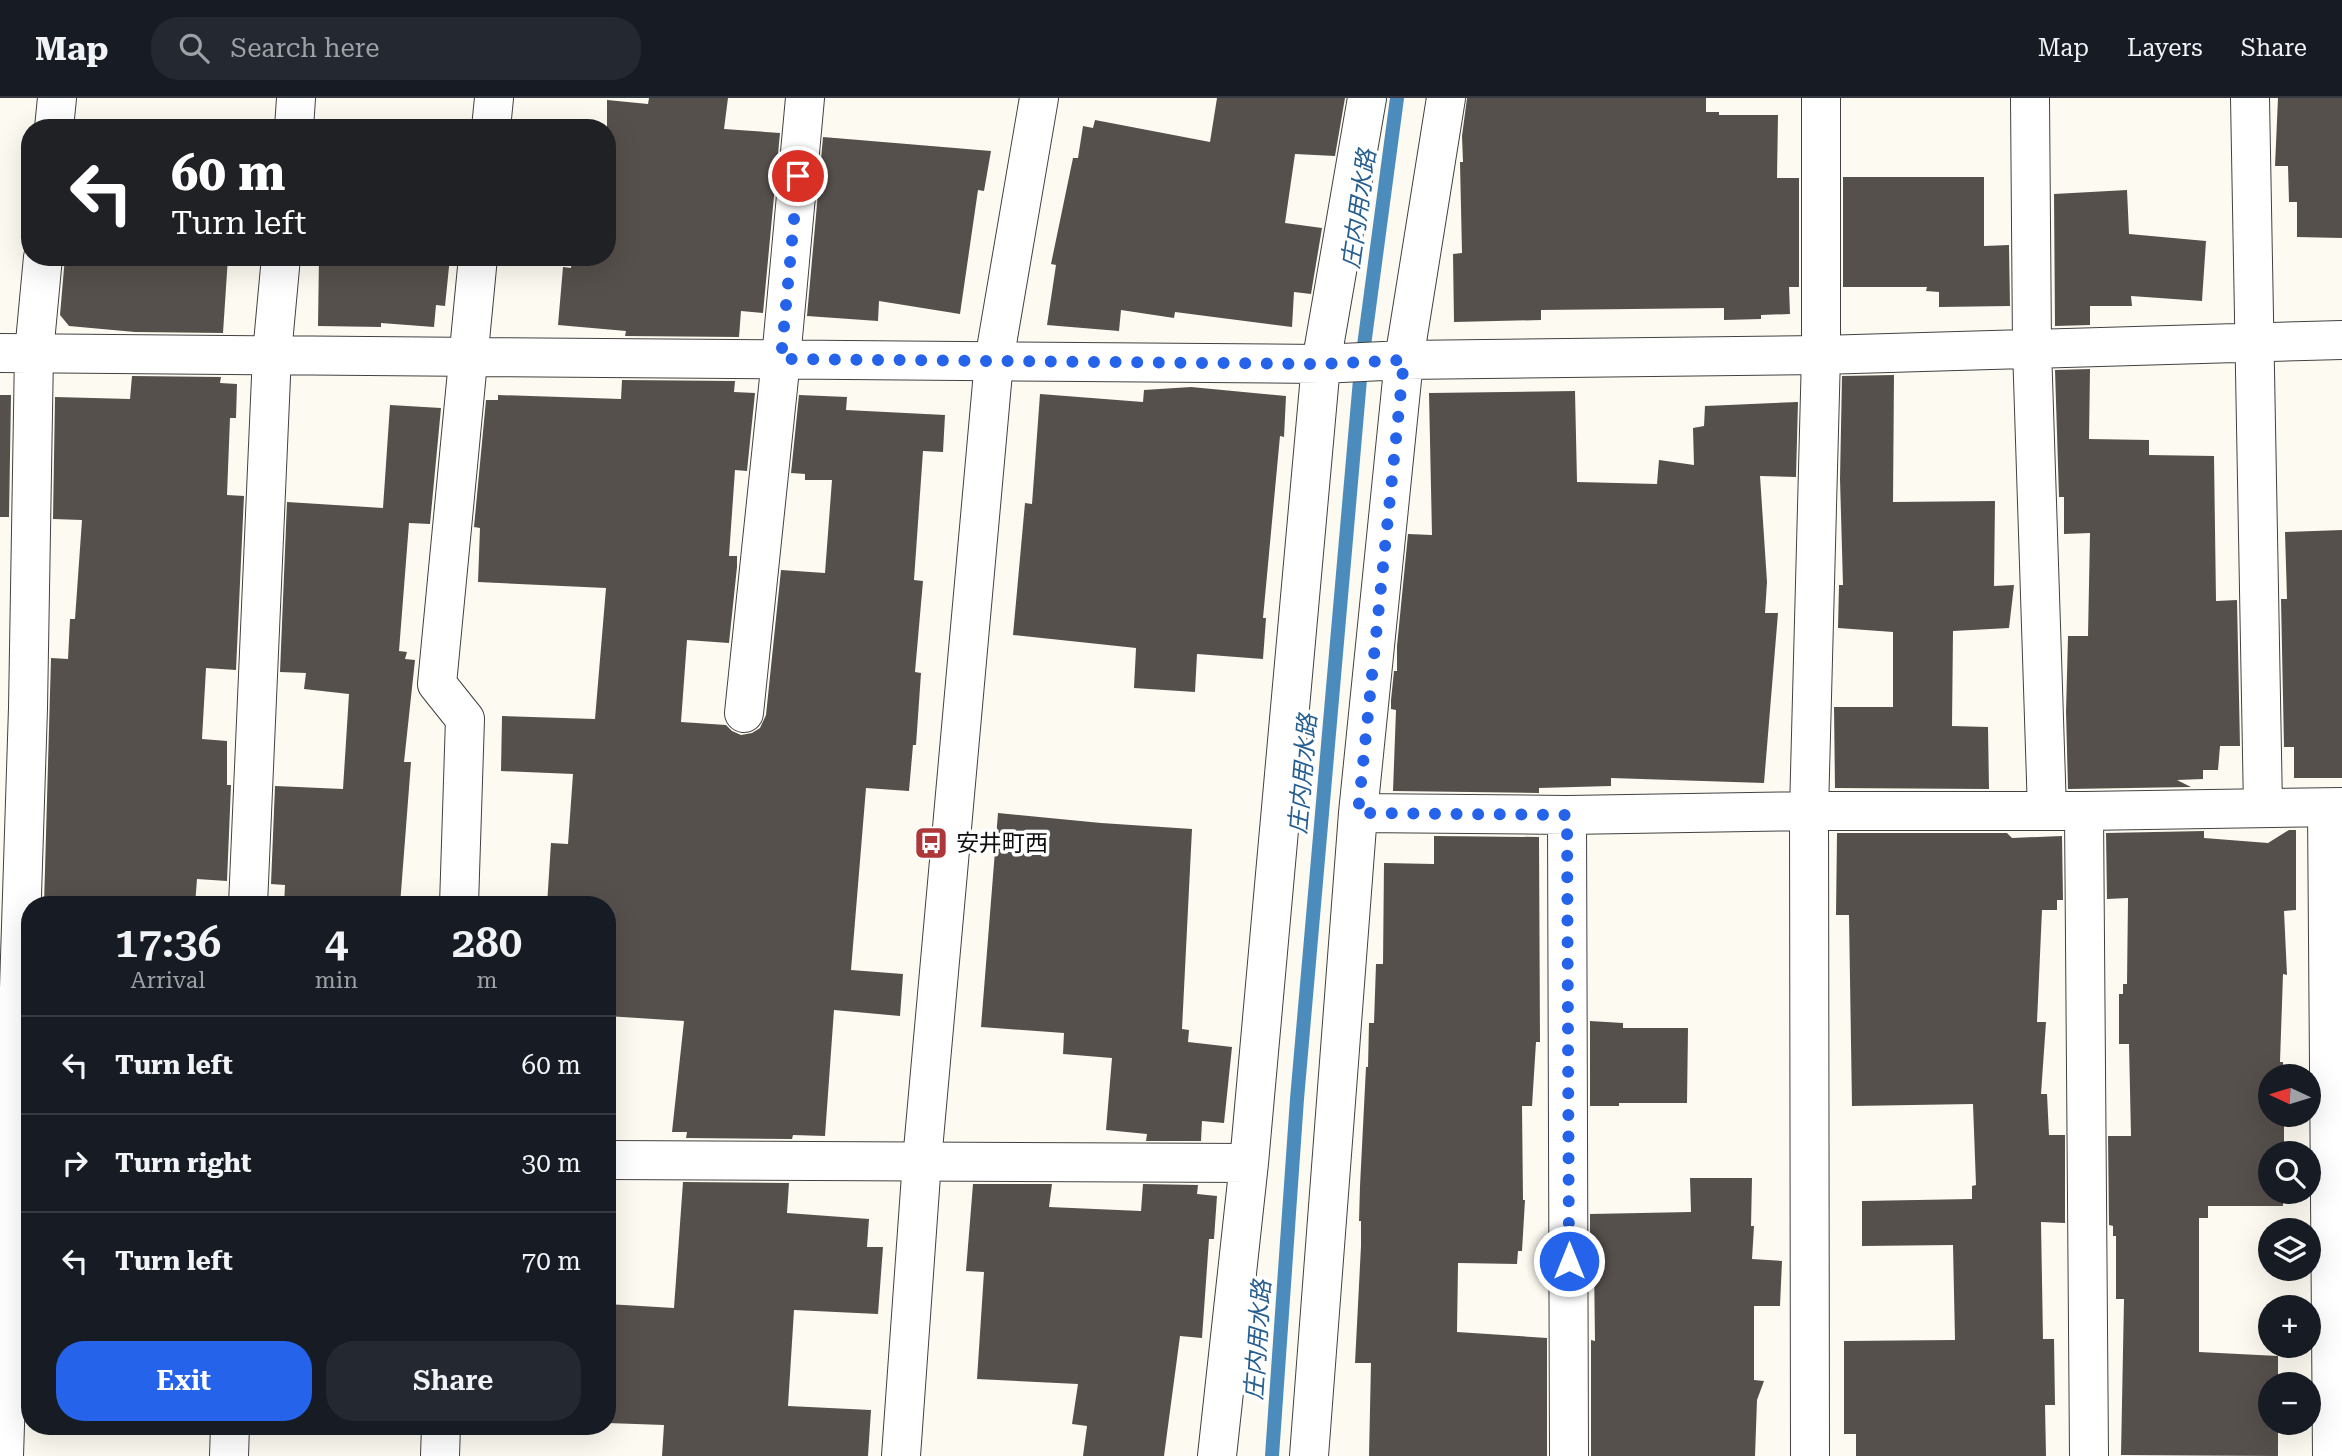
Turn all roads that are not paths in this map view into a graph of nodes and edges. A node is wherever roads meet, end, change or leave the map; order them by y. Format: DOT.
graph roads {
  1 [pos="57,98"];
  2 [pos="296,98"];
  3 [pos="494,98"];
  4 [pos="805,98"];
  5 [pos="1039,98"];
  6 [pos="1367,98"];
  7 [pos="1446,98"];
  8 [pos="1821,98"];
  9 [pos="2030,98"];
  10 [pos="2250,98"];
  11 [pos="55,119"];
  12 [pos="294,119"];
  13 [pos="492,119"];
  14 [pos="41,266"];
  15 [pos="280,266"];
  16 [pos="477,266"];
  17 [pos="2342,340"];
  18 [pos="2254,342"];
  19 [pos="2032,348"];
  20 [pos="17,353"];
  21 [pos="272,354"];
  22 [pos="1821,355"];
  23 [pos="468,356"];
  24 [pos="781,359"];
  25 [pos="1392,360"];
  26 [pos="994,361"];
  27 [pos="1330,363"];
  28 [pos="744,713"];
  29 [pos="2334,807"];
  30 [pos="2263,808"];
  31 [pos="1810,811"];
  32 [pos="2066,811"];
  33 [pos="1358,813"];
  34 [pos="1567,815"];
  35 [pos="22,896"];
  36 [pos="248,896"];
  37 [pos="459,896"];
  38 [pos="21,917"];
  39 [pos="15,1097"];
  40 [pos="616,1160"];
  41 [pos="922,1161"];
  42 [pos="1249,1163"];
  43 [pos="230,1435"];
  44 [pos="441,1435"];
  45 [pos="4,1456"];
  46 [pos="229,1456"];
  47 [pos="440,1456"];
  48 [pos="901,1456"];
  49 [pos="1217,1456"];
  50 [pos="1309,1456"];
  51 [pos="1569,1456"];
  52 [pos="1810,1456"];
  53 [pos="2089,1456"];
  54 [pos="2332,1456"];
  1 -- 11 [label="street"];
  2 -- 12 [label="street"];
  3 -- 13 [label="street"];
  4 -- 24 [label="street"];
  5 -- 26 [label="street"];
  6 -- 27 [label="street"];
  7 -- 25 [label="street"];
  8 -- 22 [label="street"];
  9 -- 19 [label="street"];
  10 -- 18 [label="street"];
  14 -- 20 [label="street"];
  15 -- 21 [label="street"];
  16 -- 23 [label="street"];
  17 -- 18 [label="street"];
  18 -- 19 [label="street"];
  18 -- 30 [label="street"];
  19 -- 22 [label="street"];
  19 -- 32 [label="street"];
  20 -- 21 [label="street"];
  20 -- 35 [label="street"];
  21 -- 23 [label="street"];
  21 -- 36 [label="street"];
  22 -- 25 [label="street"];
  22 -- 31 [label="street"];
  23 -- 24 [label="street"];
  23 -- 37 [label="street"];
  24 -- 26 [label="street"];
  24 -- 28 [label="street"];
  25 -- 27 [label="street"];
  25 -- 33 [label="street"];
  26 -- 27 [label="street"];
  26 -- 41 [label="street"];
  27 -- 42 [label="street"];
  29 -- 30 [label="street"];
  29 -- 54 [label="street"];
  30 -- 32 [label="street"];
  31 -- 32 [label="street"];
  31 -- 34 [label="street"];
  31 -- 52 [label="street"];
  32 -- 53 [label="street"];
  33 -- 34 [label="street"];
  33 -- 50 [label="street"];
  34 -- 51 [label="street"];
  38 -- 39 [label="street"];
  39 -- 45 [label="street"];
  40 -- 41 [label="street"];
  41 -- 42 [label="street"];
  41 -- 48 [label="street"];
  42 -- 49 [label="street"];
  43 -- 46 [label="street"];
  44 -- 47 [label="street"];
}
